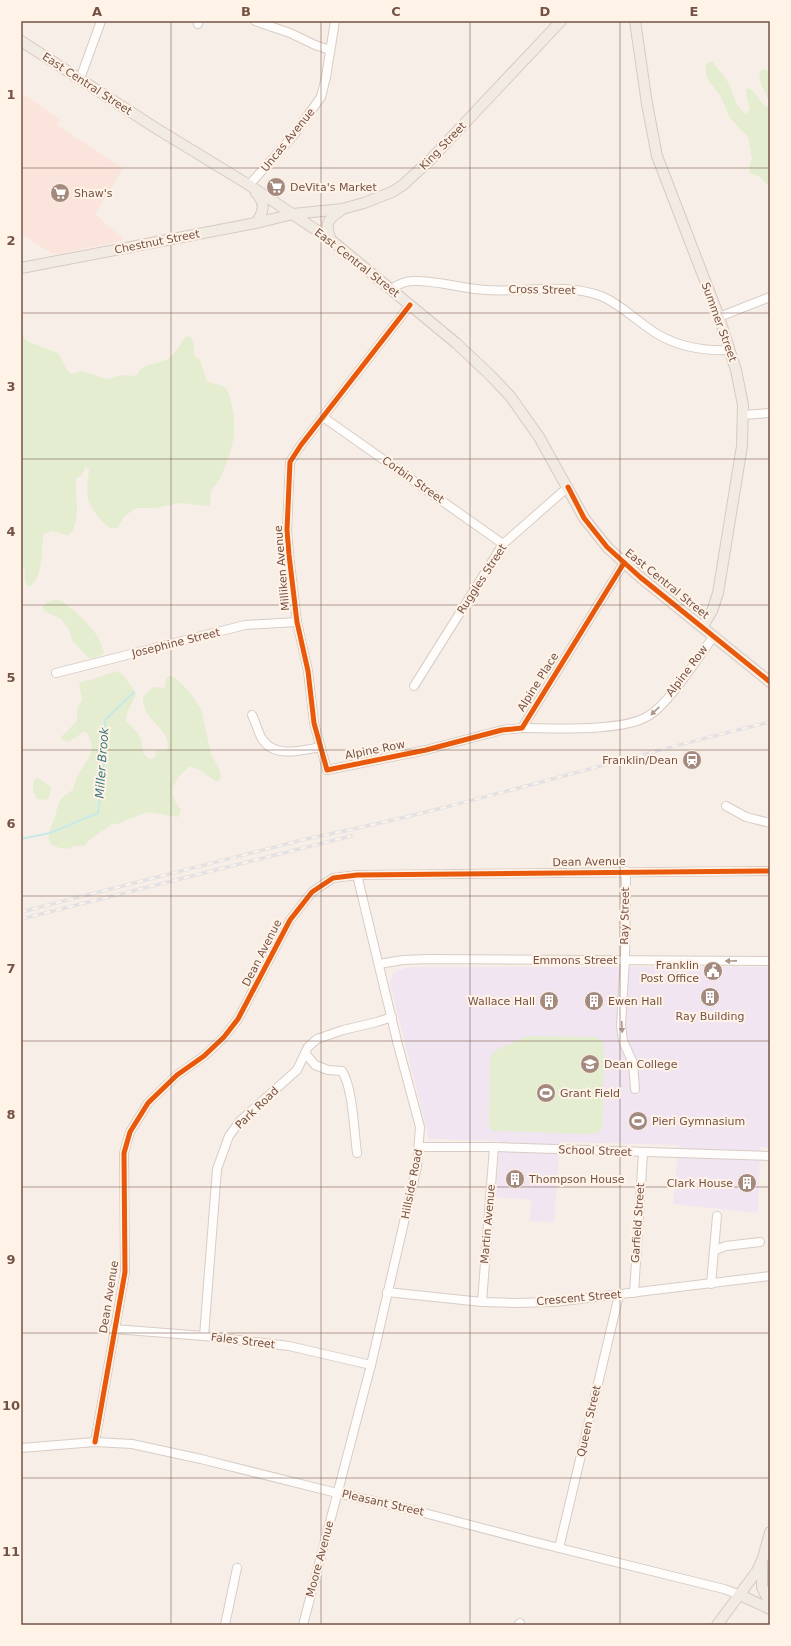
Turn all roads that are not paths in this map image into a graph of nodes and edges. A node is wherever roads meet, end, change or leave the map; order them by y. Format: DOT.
graph roads {
  1 [pos="101,21"];
  2 [pos="255,21"];
  3 [pos="335,21"];
  4 [pos="561,21"];
  5 [pos="635,21"];
  6 [pos="21,41"];
  7 [pos="330,50"];
  8 [pos="80,78"];
  9 [pos="249,186"];
  10 [pos="342,209"];
  11 [pos="293,214"];
  12 [pos="256,223"];
  13 [pos="331,240"];
  14 [pos="21,268"];
  15 [pos="391,289"];
  16 [pos="770,297"];
  17 [pos="410,305"];
  18 [pos="719,318"];
  19 [pos="729,350"];
  20 [pos="770,414"];
  21 [pos="742,415"];
  22 [pos="323,417"];
  23 [pos="568,487"];
  24 [pos="504,544"];
  25 [pos="624,563"];
  26 [pos="297,622"];
  27 [pos="702,626"];
  28 [pos="714,636"];
  29 [pos="56,673"];
  30 [pos="770,682"];
  31 [pos="414,686"];
  32 [pos="252,715"];
  33 [pos="522,728"];
  34 [pos="321,747"];
  35 [pos="426,750"];
  36 [pos="327,770"];
  37 [pos="726,806"];
  38 [pos="770,823"];
  39 [pos="626,871"];
  40 [pos="770,871"];
  41 [pos="357,875"];
  42 [pos="625,960"];
  43 [pos="770,961"];
  44 [pos="379,964"];
  45 [pos="392,1017"];
  46 [pos="305,1053"];
  47 [pos="635,1090"];
  48 [pos="420,1147"];
  49 [pos="494,1147"];
  50 [pos="357,1153"];
  51 [pos="642,1153"];
  52 [pos="770,1156"];
  53 [pos="717,1216"];
  54 [pos="760,1242"];
  55 [pos="715,1250"];
  56 [pos="770,1276"];
  57 [pos="711,1284"];
  58 [pos="387,1292"];
  59 [pos="634,1293"];
  60 [pos="619,1295"];
  61 [pos="482,1302"];
  62 [pos="114,1329"];
  63 [pos="204,1336"];
  64 [pos="371,1365"];
  65 [pos="95,1442"];
  66 [pos="21,1448"];
  67 [pos="337,1493"];
  68 [pos="770,1532"];
  69 [pos="559,1548"];
  70 [pos="762,1562"];
  71 [pos="237,1568"];
  72 [pos="740,1595"];
  73 [pos="770,1604"];
  74 [pos="770,1609"];
  75 [pos="225,1625"];
  76 [pos="303,1625"];
  77 [pos="717,1625"];
  1 -- 8 [label="street"];
  2 -- 7 [label="street"];
  3 -- 7 [label="street, Uncas Avenue"];
  4 -- 10 [label="main road, King Street"];
  5 -- 18 [label="main road, Summer Street"];
  6 -- 8 [label="main road, East Central Street"];
  7 -- 9 [label="street, Uncas Avenue"];
  8 -- 9 [label="main road, East Central Street"];
  9 -- 11 [label="main road, East Central Street"];
  9 -- 12 [label="main road"];
  10 -- 11 [label="main road, King Street"];
  10 -- 13 [label="main road"];
  11 -- 12 [label="main road, Chestnut Street"];
  11 -- 13 [label="main road, East Central Street"];
  12 -- 14 [label="main road, Chestnut Street"];
  13 -- 15 [label="main road, East Central Street"];
  15 -- 17 [label="main road, East Central Street"];
  15 -- 19 [label="street, Cross Street"];
  16 -- 18 [label="street"];
  17 -- 22 [label="street, Milliken Avenue"];
  17 -- 23 [label="main road, East Central Street"];
  18 -- 19 [label="main road, Summer Street"];
  19 -- 21 [label="main road, Summer Street"];
  20 -- 21 [label="street"];
  21 -- 27 [label="main road, Summer Street"];
  22 -- 24 [label="street, Corbin Street"];
  22 -- 26 [label="street, Milliken Avenue"];
  23 -- 24 [label="street, Ruggles Street"];
  23 -- 25 [label="main road, East Central Street"];
  24 -- 31 [label="street, Ruggles Street"];
  25 -- 27 [label="main road, East Central Street"];
  25 -- 33 [label="street, Alpine Place"];
  26 -- 29 [label="street, Josephine Street"];
  26 -- 34 [label="street, Milliken Avenue"];
  27 -- 28 [label="main road, East Central Street"];
  28 -- 30 [label="main road, East Central Street"];
  28 -- 33 [label="street, Alpine Row, one-way"];
  32 -- 34 [label="street"];
  33 -- 35 [label="street, Alpine Place"];
  34 -- 36 [label="street, Milliken Avenue"];
  35 -- 36 [label="street, Alpine Row"];
  37 -- 38 [label="street"];
  39 -- 40 [label="street, Dean Avenue"];
  39 -- 41 [label="street, Dean Avenue"];
  39 -- 42 [label="street, Ray Street"];
  41 -- 44 [label="street, Hillside Road"];
  41 -- 62 [label="street, Dean Avenue"];
  43 -- 42 [label="street, Emmons Street, one-way"];
  42 -- 44 [label="street, Emmons Street"];
  42 -- 47 [label="street, Ray Street, one-way"];
  44 -- 45 [label="street, Hillside Road"];
  45 -- 46 [label="street, Park Road"];
  45 -- 48 [label="street, Hillside Road"];
  46 -- 50 [label="street"];
  46 -- 63 [label="street, Park Road"];
  48 -- 49 [label="street, School Street"];
  48 -- 58 [label="street, Hillside Road"];
  49 -- 51 [label="street, School Street"];
  49 -- 61 [label="street, Martin Avenue"];
  51 -- 52 [label="street, School Street"];
  51 -- 59 [label="street, Garfield Street"];
  53 -- 55 [label="street"];
  54 -- 55 [label="street"];
  55 -- 57 [label="street"];
  56 -- 57 [label="street, Crescent Street"];
  57 -- 59 [label="street, Crescent Street"];
  58 -- 61 [label="street, Crescent Street"];
  58 -- 64 [label="street, Hillside Road"];
  59 -- 60 [label="street, Crescent Street"];
  60 -- 61 [label="street, Crescent Street"];
  60 -- 69 [label="street, Queen Street"];
  62 -- 63 [label="street, Fales Street"];
  62 -- 65 [label="street, Dean Avenue"];
  63 -- 64 [label="street, Fales Street"];
  64 -- 67 [label="street, Hillside Road"];
  65 -- 66 [label="street, Pleasant Street"];
  65 -- 67 [label="street, Pleasant Street"];
  67 -- 69 [label="street, Pleasant Street"];
  67 -- 76 [label="street, Moore Avenue"];
  68 -- 70 [label="main road"];
  69 -- 72 [label="street, Pleasant Street"];
  70 -- 72 [label="main road"];
  70 -- 73 [label="main road"];
  71 -- 75 [label="street"];
  72 -- 74 [label="main road"];
  72 -- 77 [label="main road"];
}
